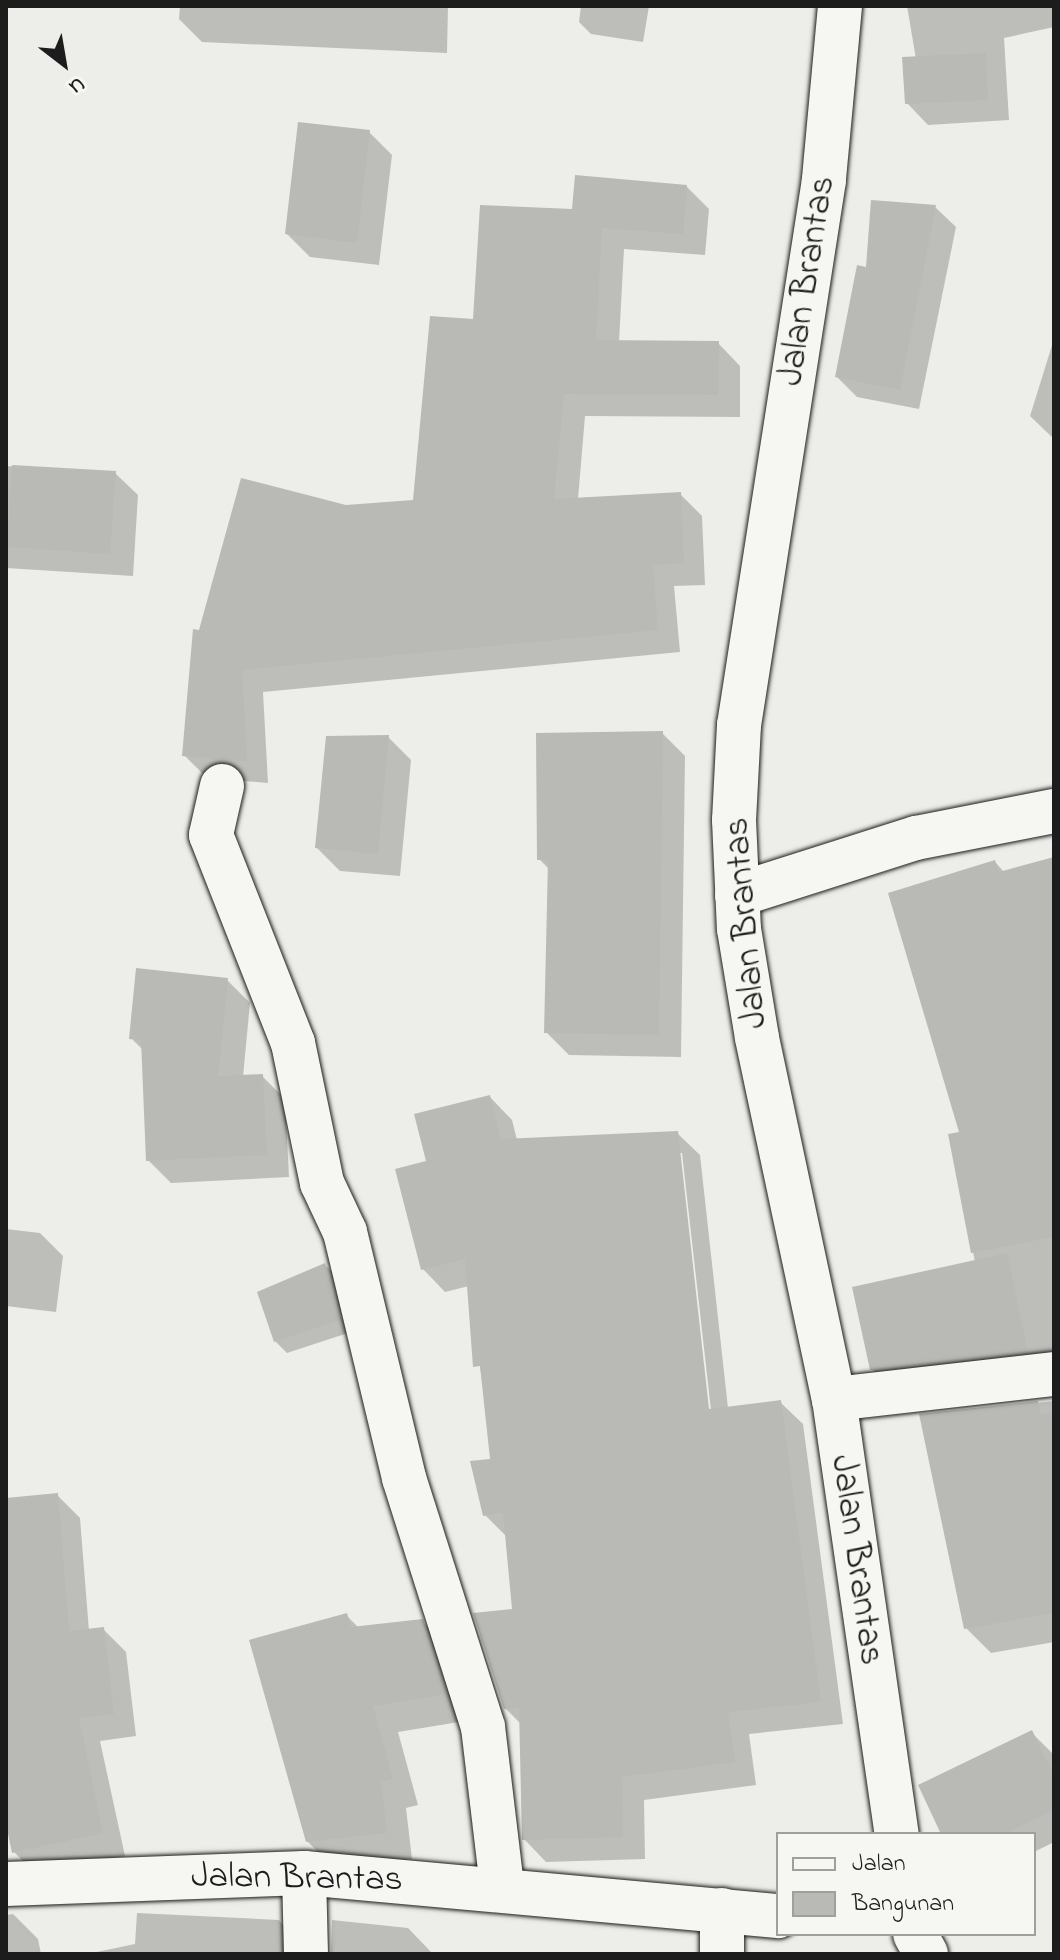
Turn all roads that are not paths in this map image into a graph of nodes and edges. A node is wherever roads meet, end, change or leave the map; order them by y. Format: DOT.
graph roads {
  1 [pos="840,6"];
  2 [pos="222,786"];
  3 [pos="1054,811"];
  4 [pos="737,895"];
  5 [pos="1054,1374"];
  6 [pos="834,1399"];
  7 [pos="897,1832"];
  8 [pos="304,1873"];
  9 [pos="6,1884"];
  10 [pos="502,1887"];
  11 [pos="722,1910"];
  12 [pos="776,1916"];
  13 [pos="916,1936"];
  14 [pos="306,1954"];
  15 [pos="722,1954"];
  16 [pos="926,1954"];
  1 -- 4 [label="street, Jalan Brantas"];
  2 -- 10 [label="street"];
  3 -- 4 [label="street"];
  4 -- 6 [label="street, Jalan Brantas"];
  5 -- 6 [label="street"];
  6 -- 7 [label="street, Jalan Brantas"];
  8 -- 9 [label="street, Jalan Brantas"];
  8 -- 10 [label="street, Jalan Brantas"];
  8 -- 14 [label="street"];
  10 -- 11 [label="street, Jalan Brantas"];
  11 -- 12 [label="street, Jalan Brantas"];
  11 -- 15 [label="street"];
  13 -- 16 [label="street"];
}
